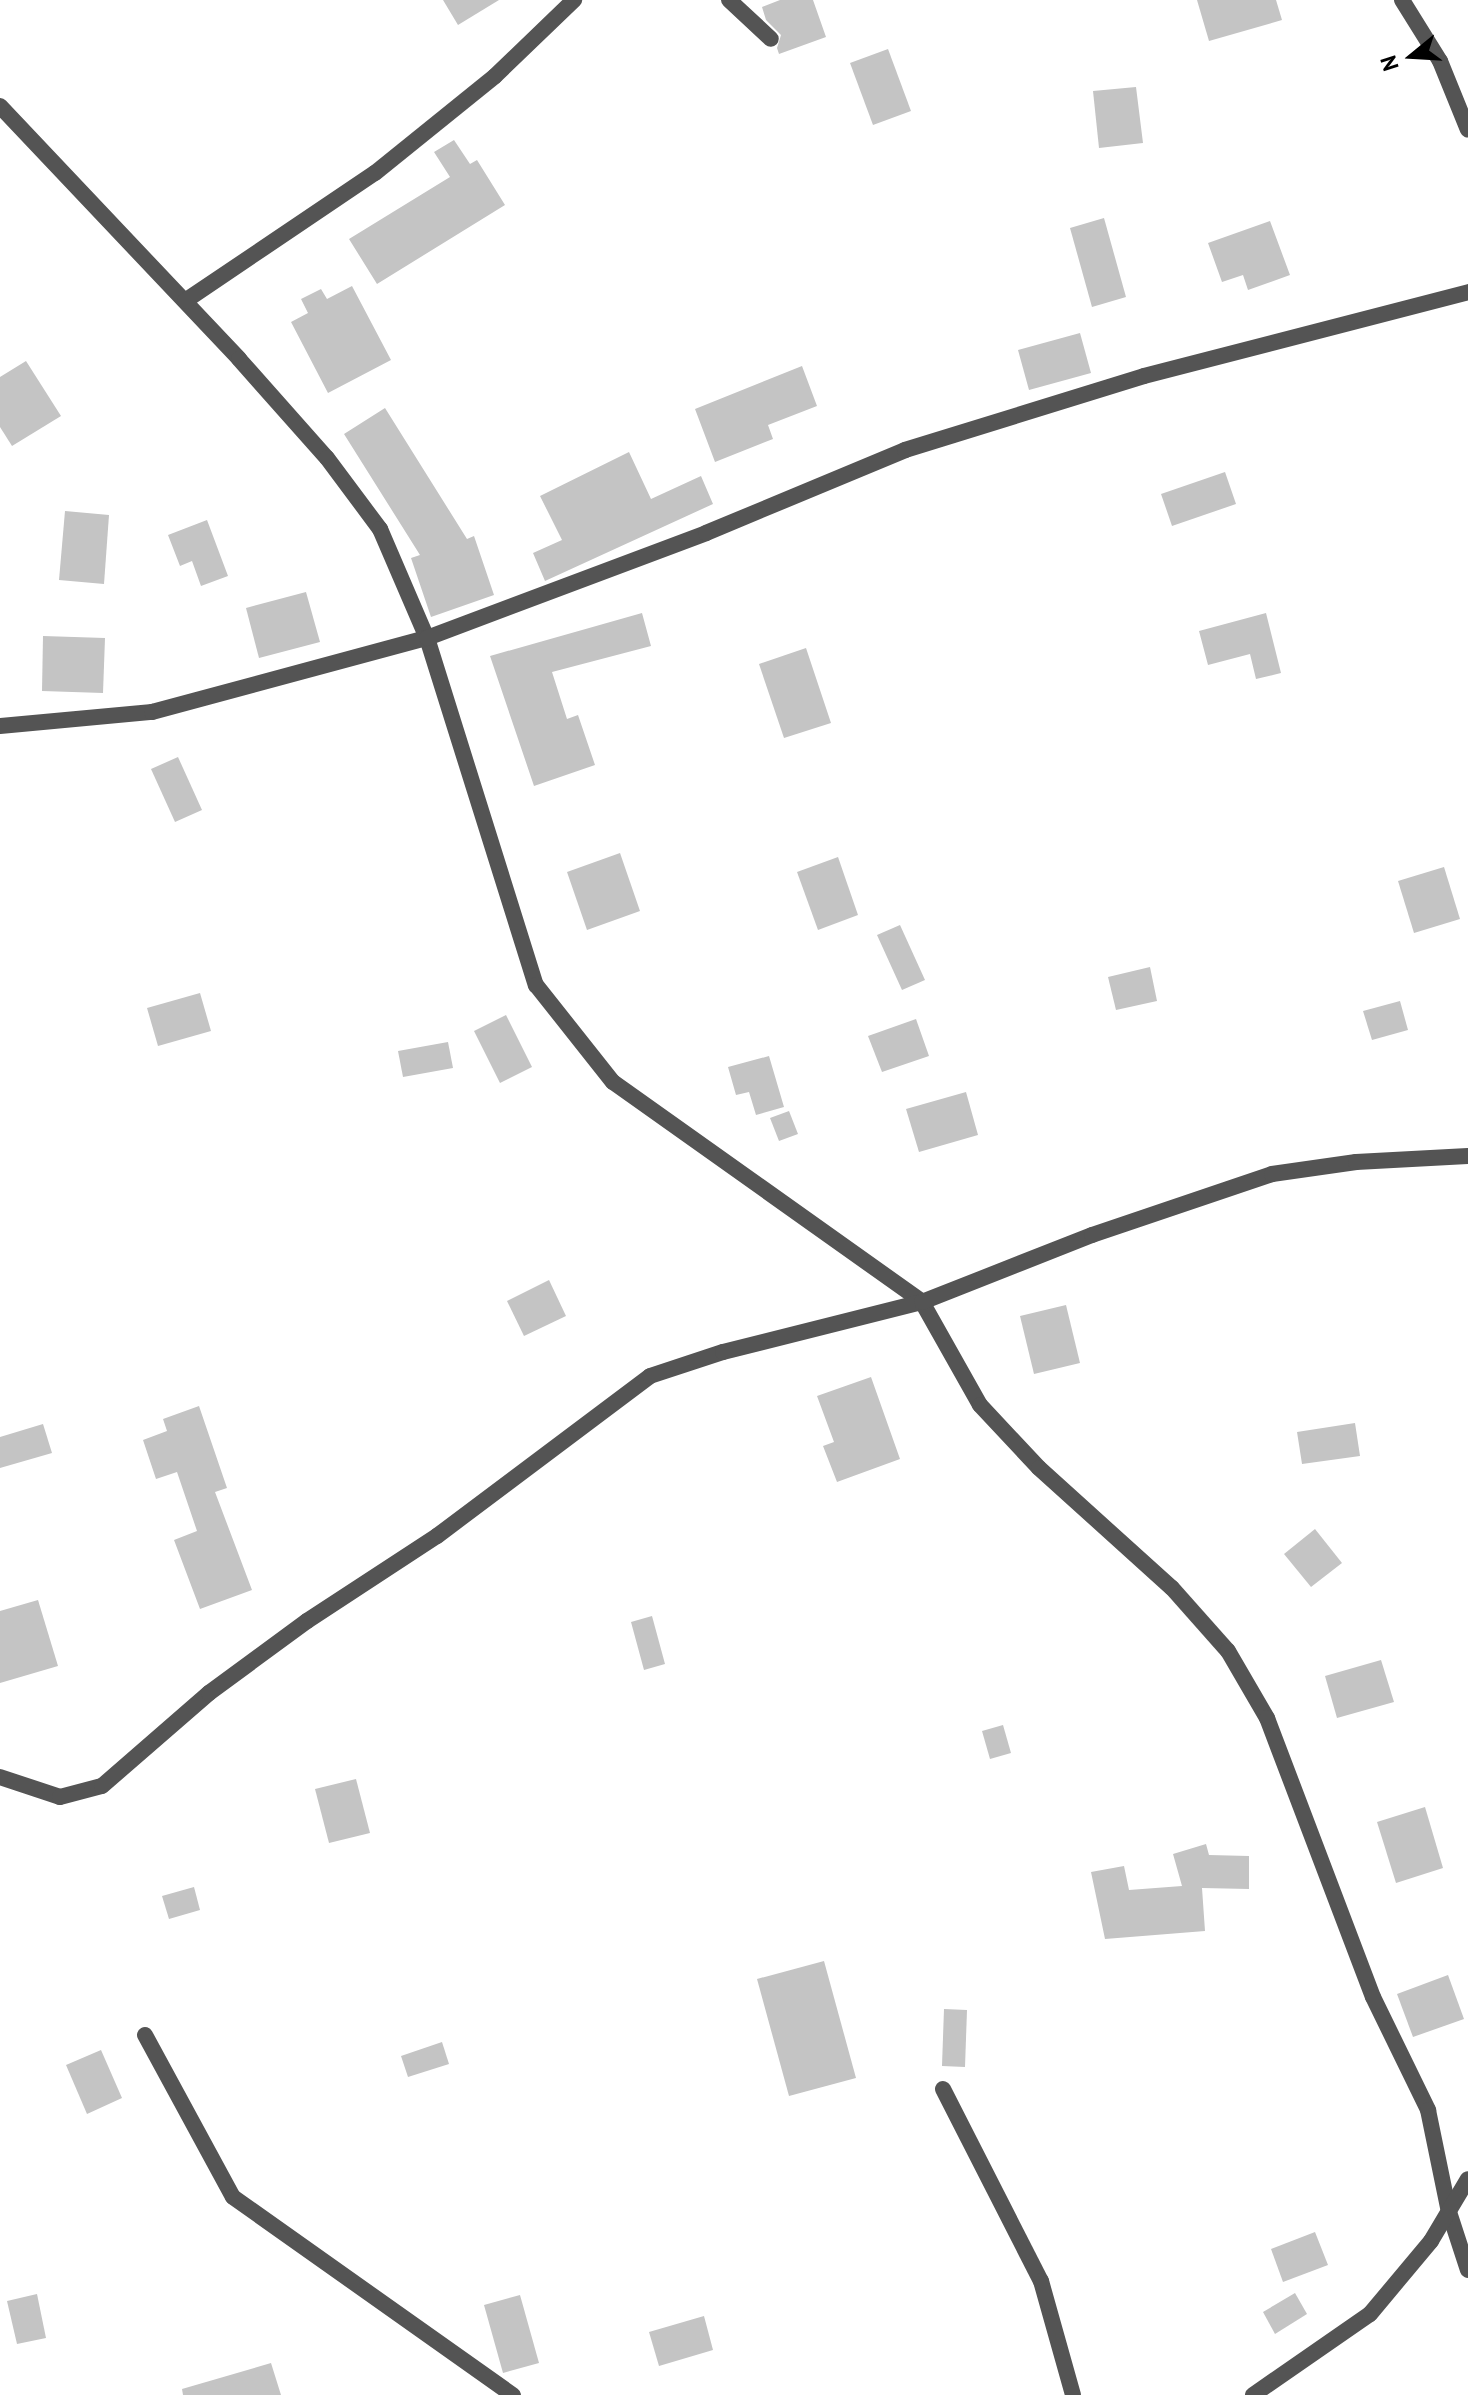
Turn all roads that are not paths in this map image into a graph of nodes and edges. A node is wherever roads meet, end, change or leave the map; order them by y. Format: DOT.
graph roads {
  1 [pos="574,0"];
  2 [pos="729,0"];
  3 [pos="1402,0"];
  4 [pos="771,39"];
  5 [pos="0,106"];
  6 [pos="1468,130"];
  7 [pos="1468,292"];
  8 [pos="185,301"];
  9 [pos="427,638"];
  10 [pos="0,726"];
  11 [pos="1468,1156"];
  12 [pos="922,1302"];
  13 [pos="0,1777"];
  14 [pos="145,2035"];
  15 [pos="943,2089"];
  16 [pos="1468,2179"];
  17 [pos="1449,2212"];
  18 [pos="1468,2270"];
  19 [pos="513,2395"];
  20 [pos="1073,2395"];
  21 [pos="1253,2395"];
  1 -- 8 [label="street"];
  2 -- 4 [label="street"];
  3 -- 6 [label="street"];
  5 -- 8 [label="street"];
  7 -- 9 [label="street"];
  8 -- 9 [label="street"];
  9 -- 10 [label="street"];
  9 -- 12 [label="street"];
  11 -- 12 [label="street"];
  12 -- 13 [label="street"];
  12 -- 17 [label="street"];
  14 -- 19 [label="street"];
  15 -- 20 [label="street"];
  16 -- 17 [label="street"];
  17 -- 18 [label="street"];
  17 -- 21 [label="street"];
}
